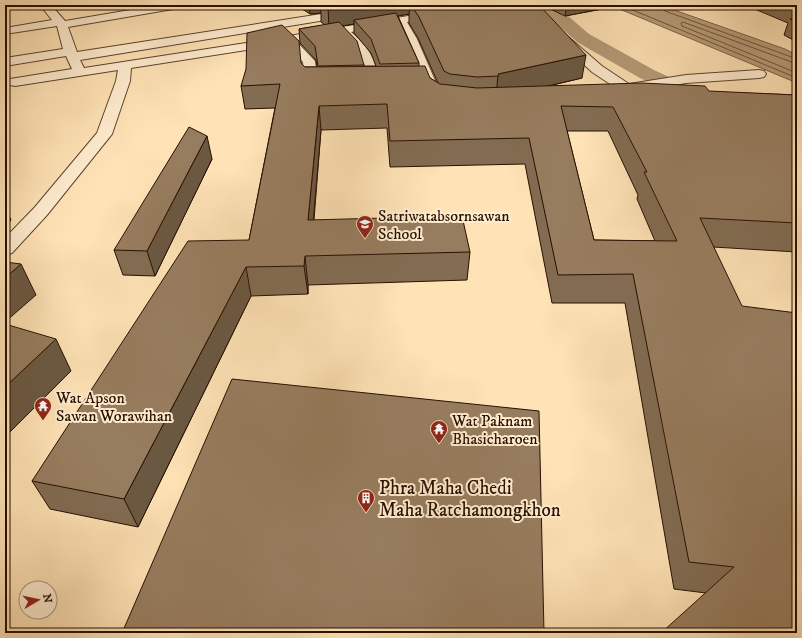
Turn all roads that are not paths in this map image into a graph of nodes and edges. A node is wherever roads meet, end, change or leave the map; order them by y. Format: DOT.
graph roads {
  1 [pos="45,5"];
  2 [pos="179,5"];
  3 [pos="341,5"];
  4 [pos="399,5"];
  5 [pos="416,5"];
  6 [pos="533,5"];
  7 [pos="353,12"];
  8 [pos="401,21"];
  9 [pos="60,24"];
  10 [pos="5,30"];
  11 [pos="343,31"];
  12 [pos="288,40"];
  13 [pos="71,54"];
  14 [pos="5,62"];
  15 [pos="125,65"];
  16 [pos="80,72"];
  17 [pos="759,74"];
  18 [pos="15,82"];
  19 [pos="416,83"];
  20 [pos="430,83"];
  21 [pos="387,84"];
  22 [pos="359,85"];
  23 [pos="373,85"];
  24 [pos="337,87"];
  25 [pos="627,89"];
  26 [pos="631,103"];
  27 [pos="444,104"];
  28 [pos="5,249"];
  1 -- 9 [label="street"];
  2 -- 9 [label="street"];
  3 -- 7 [label="street"];
  4 -- 7 [label="street"];
  5 -- 8 [label="street"];
  6 -- 25 [label="street"];
  7 -- 13 [label="street"];
  8 -- 11 [label="street"];
  8 -- 20 [label="street"];
  9 -- 10 [label="street"];
  9 -- 13 [label="street"];
  11 -- 12 [label="street"];
  11 -- 23 [label="street"];
  12 -- 15 [label="street"];
  12 -- 24 [label="street"];
  13 -- 14 [label="street"];
  13 -- 16 [label="street"];
  15 -- 16 [label="street"];
  15 -- 28 [label="street"];
  16 -- 18 [label="street"];
  17 -- 25 [label="street"];
  19 -- 20 [label="street"];
  20 -- 27 [label="street"];
  21 -- 23 [label="street"];
  22 -- 23 [label="street"];
  25 -- 26 [label="street"];
}
